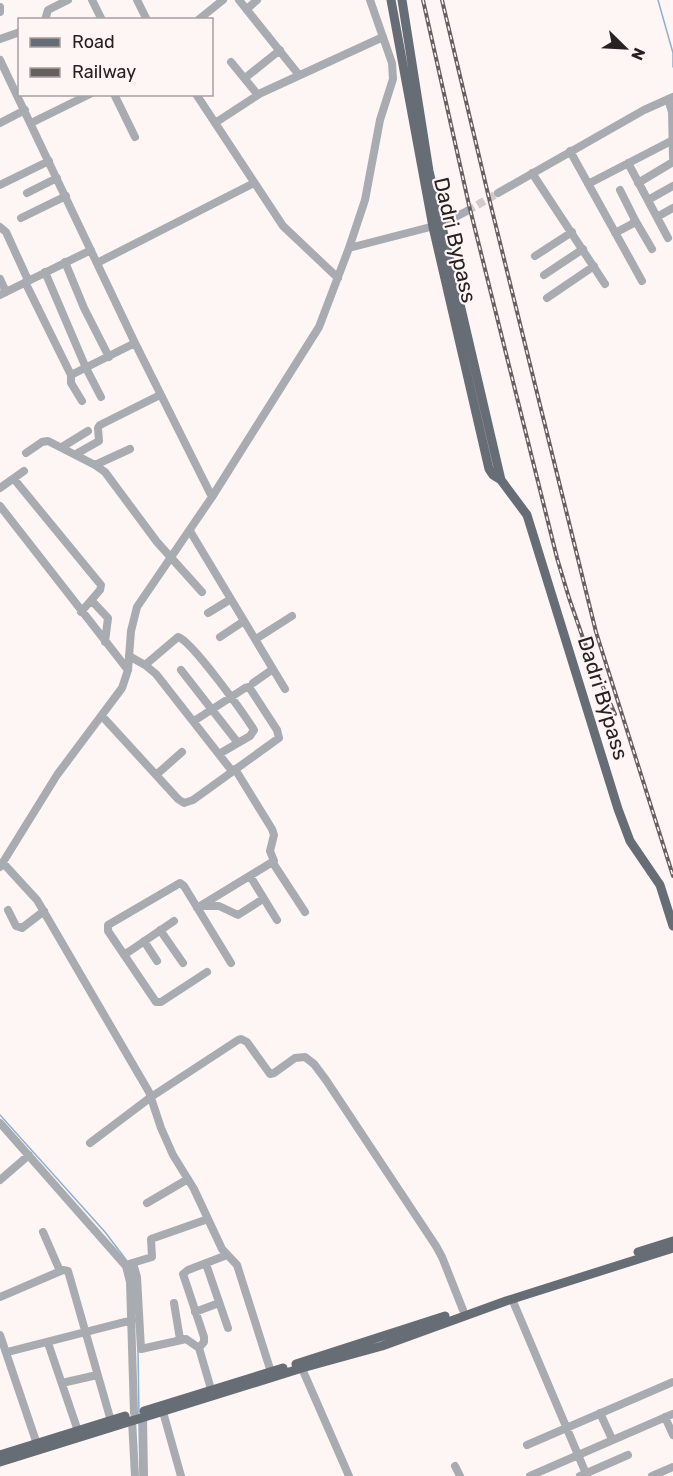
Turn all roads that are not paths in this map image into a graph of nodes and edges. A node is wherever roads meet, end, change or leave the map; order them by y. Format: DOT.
graph roads {
  1 [pos="68,0"];
  2 [pos="93,0"];
  3 [pos="137,0"];
  4 [pos="223,0"];
  5 [pos="239,0"];
  6 [pos="257,0"];
  7 [pos="370,0"];
  8 [pos="391,0"];
  9 [pos="402,0"];
  10 [pos="0,7"];
  11 [pos="247,9"];
  12 [pos="0,12"];
  13 [pos="46,18"];
  14 [pos="101,18"];
  15 [pos="146,18"];
  16 [pos="200,18"];
  17 [pos="18,33"];
  18 [pos="382,36"];
  19 [pos="0,39"];
  20 [pos="280,50"];
  21 [pos="0,60"];
  22 [pos="231,62"];
  23 [pos="299,75"];
  24 [pos="245,78"];
  25 [pos="258,95"];
  26 [pos="86,96"];
  27 [pos="115,96"];
  28 [pos="197,96"];
  29 [pos="671,98"];
  30 [pos="25,110"];
  31 [pos="0,123"];
  32 [pos="31,123"];
  33 [pos="215,123"];
  34 [pos="135,137"];
  35 [pos="672,140"];
  36 [pos="570,151"];
  37 [pos="673,160"];
  38 [pos="49,161"];
  39 [pos="628,163"];
  40 [pos="532,173"];
  41 [pos="57,178"];
  42 [pos="254,183"];
  43 [pos="638,183"];
  44 [pos="588,184"];
  45 [pos="0,185"];
  46 [pos="673,186"];
  47 [pos="620,190"];
  48 [pos="27,193"];
  49 [pos="498,193"];
  50 [pos="66,196"];
  51 [pos="648,200"];
  52 [pos="673,208"];
  53 [pos="467,211"];
  54 [pos="657,217"];
  55 [pos="21,218"];
  56 [pos="635,220"];
  57 [pos="437,225"];
  58 [pos="0,227"];
  59 [pos="572,232"];
  60 [pos="615,233"];
  61 [pos="668,238"];
  62 [pos="349,248"];
  63 [pos="583,249"];
  64 [pos="652,249"];
  65 [pos="91,250"];
  66 [pos="536,256"];
  67 [pos="65,262"];
  68 [pos="97,263"];
  69 [pos="594,266"];
  70 [pos="45,272"];
  71 [pos="544,275"];
  72 [pos="338,278"];
  73 [pos="0,279"];
  74 [pos="26,281"];
  75 [pos="642,281"];
  76 [pos="605,284"];
  77 [pos="3,294"];
  78 [pos="547,298"];
  79 [pos="135,343"];
  80 [pos="109,357"];
  81 [pos="86,368"];
  82 [pos="71,375"];
  83 [pos="160,395"];
  84 [pos="101,396"];
  85 [pos="82,401"];
  86 [pos="88,431"];
  87 [pos="62,447"];
  88 [pos="130,448"];
  89 [pos="26,453"];
  90 [pos="76,454"];
  91 [pos="95,465"];
  92 [pos="24,471"];
  93 [pos="14,479"];
  94 [pos="0,488"];
  95 [pos="212,497"];
  96 [pos="0,506"];
  97 [pos="189,531"];
  98 [pos="172,557"];
  99 [pos="202,592"];
  100 [pos="231,598"];
  101 [pos="92,601"];
  102 [pos="81,612"];
  103 [pos="208,613"];
  104 [pos="292,616"];
  105 [pos="244,621"];
  106 [pos="220,637"];
  107 [pos="255,639"];
  108 [pos="105,642"];
  109 [pos="129,656"];
  110 [pos="145,665"];
  111 [pos="273,669"];
  112 [pos="128,670"];
  113 [pos="181,670"];
  114 [pos="253,683"];
  115 [pos="285,689"];
  116 [pos="230,697"];
  117 [pos="212,709"];
  118 [pos="102,716"];
  119 [pos="194,721"];
  120 [pos="238,743"];
  121 [pos="182,752"];
  122 [pos="219,754"];
  123 [pos="234,770"];
  124 [pos="156,775"];
  125 [pos="273,862"];
  126 [pos="2,865"];
  127 [pos="250,876"];
  128 [pos="264,899"];
  129 [pos="198,907"];
  130 [pos="8,910"];
  131 [pos="44,911"];
  132 [pos="305,912"];
  133 [pos="174,921"];
  134 [pos="277,921"];
  135 [pos="673,926"];
  136 [pos="160,930"];
  137 [pos="144,941"];
  138 [pos="124,955"];
  139 [pos="157,961"];
  140 [pos="183,963"];
  141 [pos="231,963"];
  142 [pos="207,972"];
  143 [pos="151,1096"];
  144 [pos="0,1123"];
  145 [pos="90,1143"];
  146 [pos="29,1155"];
  147 [pos="188,1179"];
  148 [pos="0,1180"];
  149 [pos="147,1203"];
  150 [pos="208,1219"];
  151 [pos="43,1232"];
  152 [pos="673,1241"];
  153 [pos="673,1248"];
  154 [pos="227,1255"];
  155 [pos="129,1264"];
  156 [pos="206,1264"];
  157 [pos="60,1271"];
  158 [pos="0,1297"];
  159 [pos="512,1299"];
  160 [pos="174,1303"];
  161 [pos="219,1303"];
  162 [pos="463,1310"];
  163 [pos="195,1312"];
  164 [pos="132,1320"];
  165 [pos="228,1328"];
  166 [pos="86,1331"];
  167 [pos="0,1335"];
  168 [pos="180,1339"];
  169 [pos="48,1343"];
  170 [pos="199,1347"];
  171 [pos="4,1350"];
  172 [pos="301,1366"];
  173 [pos="271,1372"];
  174 [pos="98,1375"];
  175 [pos="673,1382"];
  176 [pos="62,1383"];
  177 [pos="211,1389"];
  178 [pos="163,1412"];
  179 [pos="600,1413"];
  180 [pos="138,1416"];
  181 [pos="669,1416"];
  182 [pos="111,1421"];
  183 [pos="568,1428"];
  184 [pos="78,1431"];
  185 [pos="673,1436"];
  186 [pos="612,1439"];
  187 [pos="527,1445"];
  188 [pos="38,1446"];
  189 [pos="0,1455"];
  190 [pos="579,1455"];
  191 [pos="628,1455"];
  192 [pos="0,1462"];
  193 [pos="455,1466"];
  194 [pos="673,1467"];
  195 [pos="584,1475"];
  196 [pos="656,1475"];
  197 [pos="135,1476"];
  198 [pos="144,1476"];
  199 [pos="182,1476"];
  200 [pos="349,1476"];
  201 [pos="460,1476"];
  202 [pos="530,1476"];
  1 -- 13 [label="street"];
  2 -- 14 [label="street"];
  3 -- 15 [label="street"];
  4 -- 16 [label="street"];
  5 -- 11 [label="street"];
  6 -- 11 [label="street"];
  7 -- 18 [label="street"];
  8 -- 57 [label="main road, Dadri Bypass"];
  9 -- 57 [label="main road, Dadri Bypass"];
  10 -- 12 [label="street"];
  11 -- 20 [label="street"];
  17 -- 19 [label="street"];
  18 -- 23 [label="street"];
  18 -- 62 [label="street"];
  20 -- 23 [label="street"];
  20 -- 24 [label="street"];
  21 -- 30 [label="street"];
  22 -- 24 [label="street"];
  23 -- 25 [label="street"];
  24 -- 25 [label="street"];
  25 -- 33 [label="street"];
  26 -- 32 [label="street"];
  27 -- 34 [label="street"];
  28 -- 33 [label="street"];
  29 -- 35 [label="street"];
  29 -- 36 [label="street"];
  30 -- 31 [label="street"];
  30 -- 32 [label="street"];
  32 -- 38 [label="street"];
  33 -- 42 [label="street"];
  35 -- 37 [label="street"];
  35 -- 39 [label="street"];
  36 -- 40 [label="street"];
  36 -- 44 [label="street"];
  37 -- 43 [label="street"];
  38 -- 41 [label="street"];
  38 -- 45 [label="street"];
  39 -- 43 [label="street"];
  39 -- 44 [label="street"];
  40 -- 49 [label="street"];
  40 -- 59 [label="street"];
  41 -- 48 [label="street"];
  41 -- 50 [label="street"];
  42 -- 68 [label="street"];
  42 -- 72 [label="street"];
  43 -- 51 [label="street"];
  44 -- 60 [label="street"];
  46 -- 51 [label="street"];
  47 -- 56 [label="street"];
  50 -- 55 [label="street"];
  50 -- 65 [label="street"];
  51 -- 54 [label="street"];
  52 -- 54 [label="street"];
  53 -- 57 [label="street"];
  54 -- 61 [label="street"];
  56 -- 60 [label="street"];
  56 -- 64 [label="street"];
  57 -- 62 [label="street"];
  57 -- 135 [label="main road, Dadri Bypass"];
  58 -- 74 [label="street"];
  59 -- 63 [label="street"];
  59 -- 66 [label="street"];
  60 -- 75 [label="street"];
  62 -- 72 [label="street"];
  63 -- 69 [label="street"];
  63 -- 71 [label="street"];
  65 -- 67 [label="street"];
  65 -- 68 [label="street"];
  67 -- 70 [label="street"];
  67 -- 80 [label="street"];
  68 -- 79 [label="street"];
  69 -- 76 [label="street"];
  69 -- 78 [label="street"];
  70 -- 74 [label="street"];
  70 -- 81 [label="street"];
  72 -- 95 [label="street"];
  73 -- 77 [label="street"];
  74 -- 77 [label="street"];
  74 -- 82 [label="street"];
  79 -- 80 [label="street"];
  79 -- 83 [label="street"];
  80 -- 81 [label="street"];
  81 -- 82 [label="street"];
  81 -- 84 [label="street"];
  82 -- 85 [label="street"];
  83 -- 90 [label="street"];
  83 -- 95 [label="street"];
  86 -- 87 [label="street"];
  87 -- 89 [label="street"];
  87 -- 90 [label="street"];
  88 -- 91 [label="street"];
  90 -- 91 [label="street"];
  91 -- 98 [label="street"];
  92 -- 93 [label="street"];
  93 -- 94 [label="street"];
  93 -- 101 [label="street"];
  95 -- 97 [label="street"];
  96 -- 102 [label="street"];
  97 -- 98 [label="street"];
  97 -- 100 [label="street"];
  98 -- 99 [label="street"];
  98 -- 109 [label="street"];
  100 -- 103 [label="street"];
  100 -- 105 [label="street"];
  101 -- 102 [label="street"];
  101 -- 108 [label="street"];
  102 -- 108 [label="street"];
  104 -- 107 [label="street"];
  105 -- 106 [label="street"];
  105 -- 107 [label="street"];
  107 -- 111 [label="street"];
  108 -- 112 [label="street"];
  109 -- 110 [label="street"];
  109 -- 112 [label="street"];
  110 -- 116 [label="street"];
  110 -- 119 [label="street"];
  111 -- 114 [label="street"];
  111 -- 115 [label="street"];
  112 -- 118 [label="street"];
  113 -- 117 [label="street"];
  116 -- 117 [label="street"];
  116 -- 120 [label="street"];
  116 -- 123 [label="street"];
  117 -- 119 [label="street"];
  117 -- 120 [label="street"];
  118 -- 124 [label="street"];
  118 -- 126 [label="street"];
  119 -- 122 [label="street"];
  120 -- 122 [label="street"];
  121 -- 124 [label="street"];
  122 -- 123 [label="street"];
  123 -- 124 [label="street"];
  123 -- 125 [label="street"];
  125 -- 127 [label="street"];
  125 -- 132 [label="street"];
  126 -- 131 [label="street"];
  127 -- 128 [label="street"];
  127 -- 129 [label="street"];
  128 -- 129 [label="street"];
  128 -- 134 [label="street"];
  129 -- 138 [label="street"];
  129 -- 141 [label="street"];
  130 -- 131 [label="street"];
  131 -- 143 [label="street"];
  133 -- 136 [label="street"];
  136 -- 137 [label="street"];
  136 -- 140 [label="street"];
  137 -- 138 [label="street"];
  137 -- 139 [label="street"];
  138 -- 142 [label="street"];
  143 -- 145 [label="street"];
  143 -- 147 [label="street"];
  143 -- 162 [label="street"];
  144 -- 146 [label="street"];
  146 -- 148 [label="street"];
  146 -- 155 [label="street"];
  147 -- 149 [label="street"];
  147 -- 150 [label="street"];
  150 -- 154 [label="street"];
  150 -- 155 [label="street"];
  151 -- 157 [label="street"];
  152 -- 162 [label="main road"];
  153 -- 159 [label="main road"];
  154 -- 156 [label="street"];
  154 -- 173 [label="street"];
  155 -- 164 [label="street"];
  155 -- 168 [label="street"];
  156 -- 161 [label="street"];
  156 -- 163 [label="street"];
  157 -- 158 [label="street"];
  157 -- 166 [label="street"];
  159 -- 172 [label="main road"];
  159 -- 183 [label="street"];
  160 -- 168 [label="street"];
  161 -- 163 [label="street"];
  161 -- 165 [label="street"];
  162 -- 172 [label="main road"];
  163 -- 170 [label="street"];
  164 -- 166 [label="street"];
  164 -- 180 [label="street"];
  166 -- 169 [label="street"];
  166 -- 174 [label="street"];
  167 -- 171 [label="street"];
  168 -- 170 [label="street"];
  169 -- 171 [label="street"];
  169 -- 176 [label="street"];
  170 -- 177 [label="street"];
  171 -- 188 [label="street"];
  172 -- 173 [label="main road"];
  172 -- 178 [label="main road"];
  172 -- 200 [label="street"];
  173 -- 177 [label="main road"];
  174 -- 176 [label="street"];
  174 -- 182 [label="street"];
  175 -- 179 [label="street"];
  176 -- 184 [label="street"];
  177 -- 180 [label="main road"];
  178 -- 180 [label="main road"];
  178 -- 199 [label="street"];
  179 -- 183 [label="street"];
  179 -- 186 [label="street"];
  180 -- 182 [label="main road"];
  180 -- 188 [label="main road"];
  180 -- 197 [label="street"];
  180 -- 198 [label="street"];
  181 -- 185 [label="street"];
  181 -- 186 [label="street"];
  182 -- 184 [label="main road"];
  183 -- 187 [label="street"];
  183 -- 190 [label="street"];
  184 -- 188 [label="main road"];
  186 -- 190 [label="street"];
  188 -- 189 [label="main road"];
  188 -- 192 [label="main road"];
  190 -- 195 [label="street"];
  190 -- 202 [label="street"];
  191 -- 195 [label="street"];
  193 -- 201 [label="street"];
  194 -- 196 [label="street"];
}
